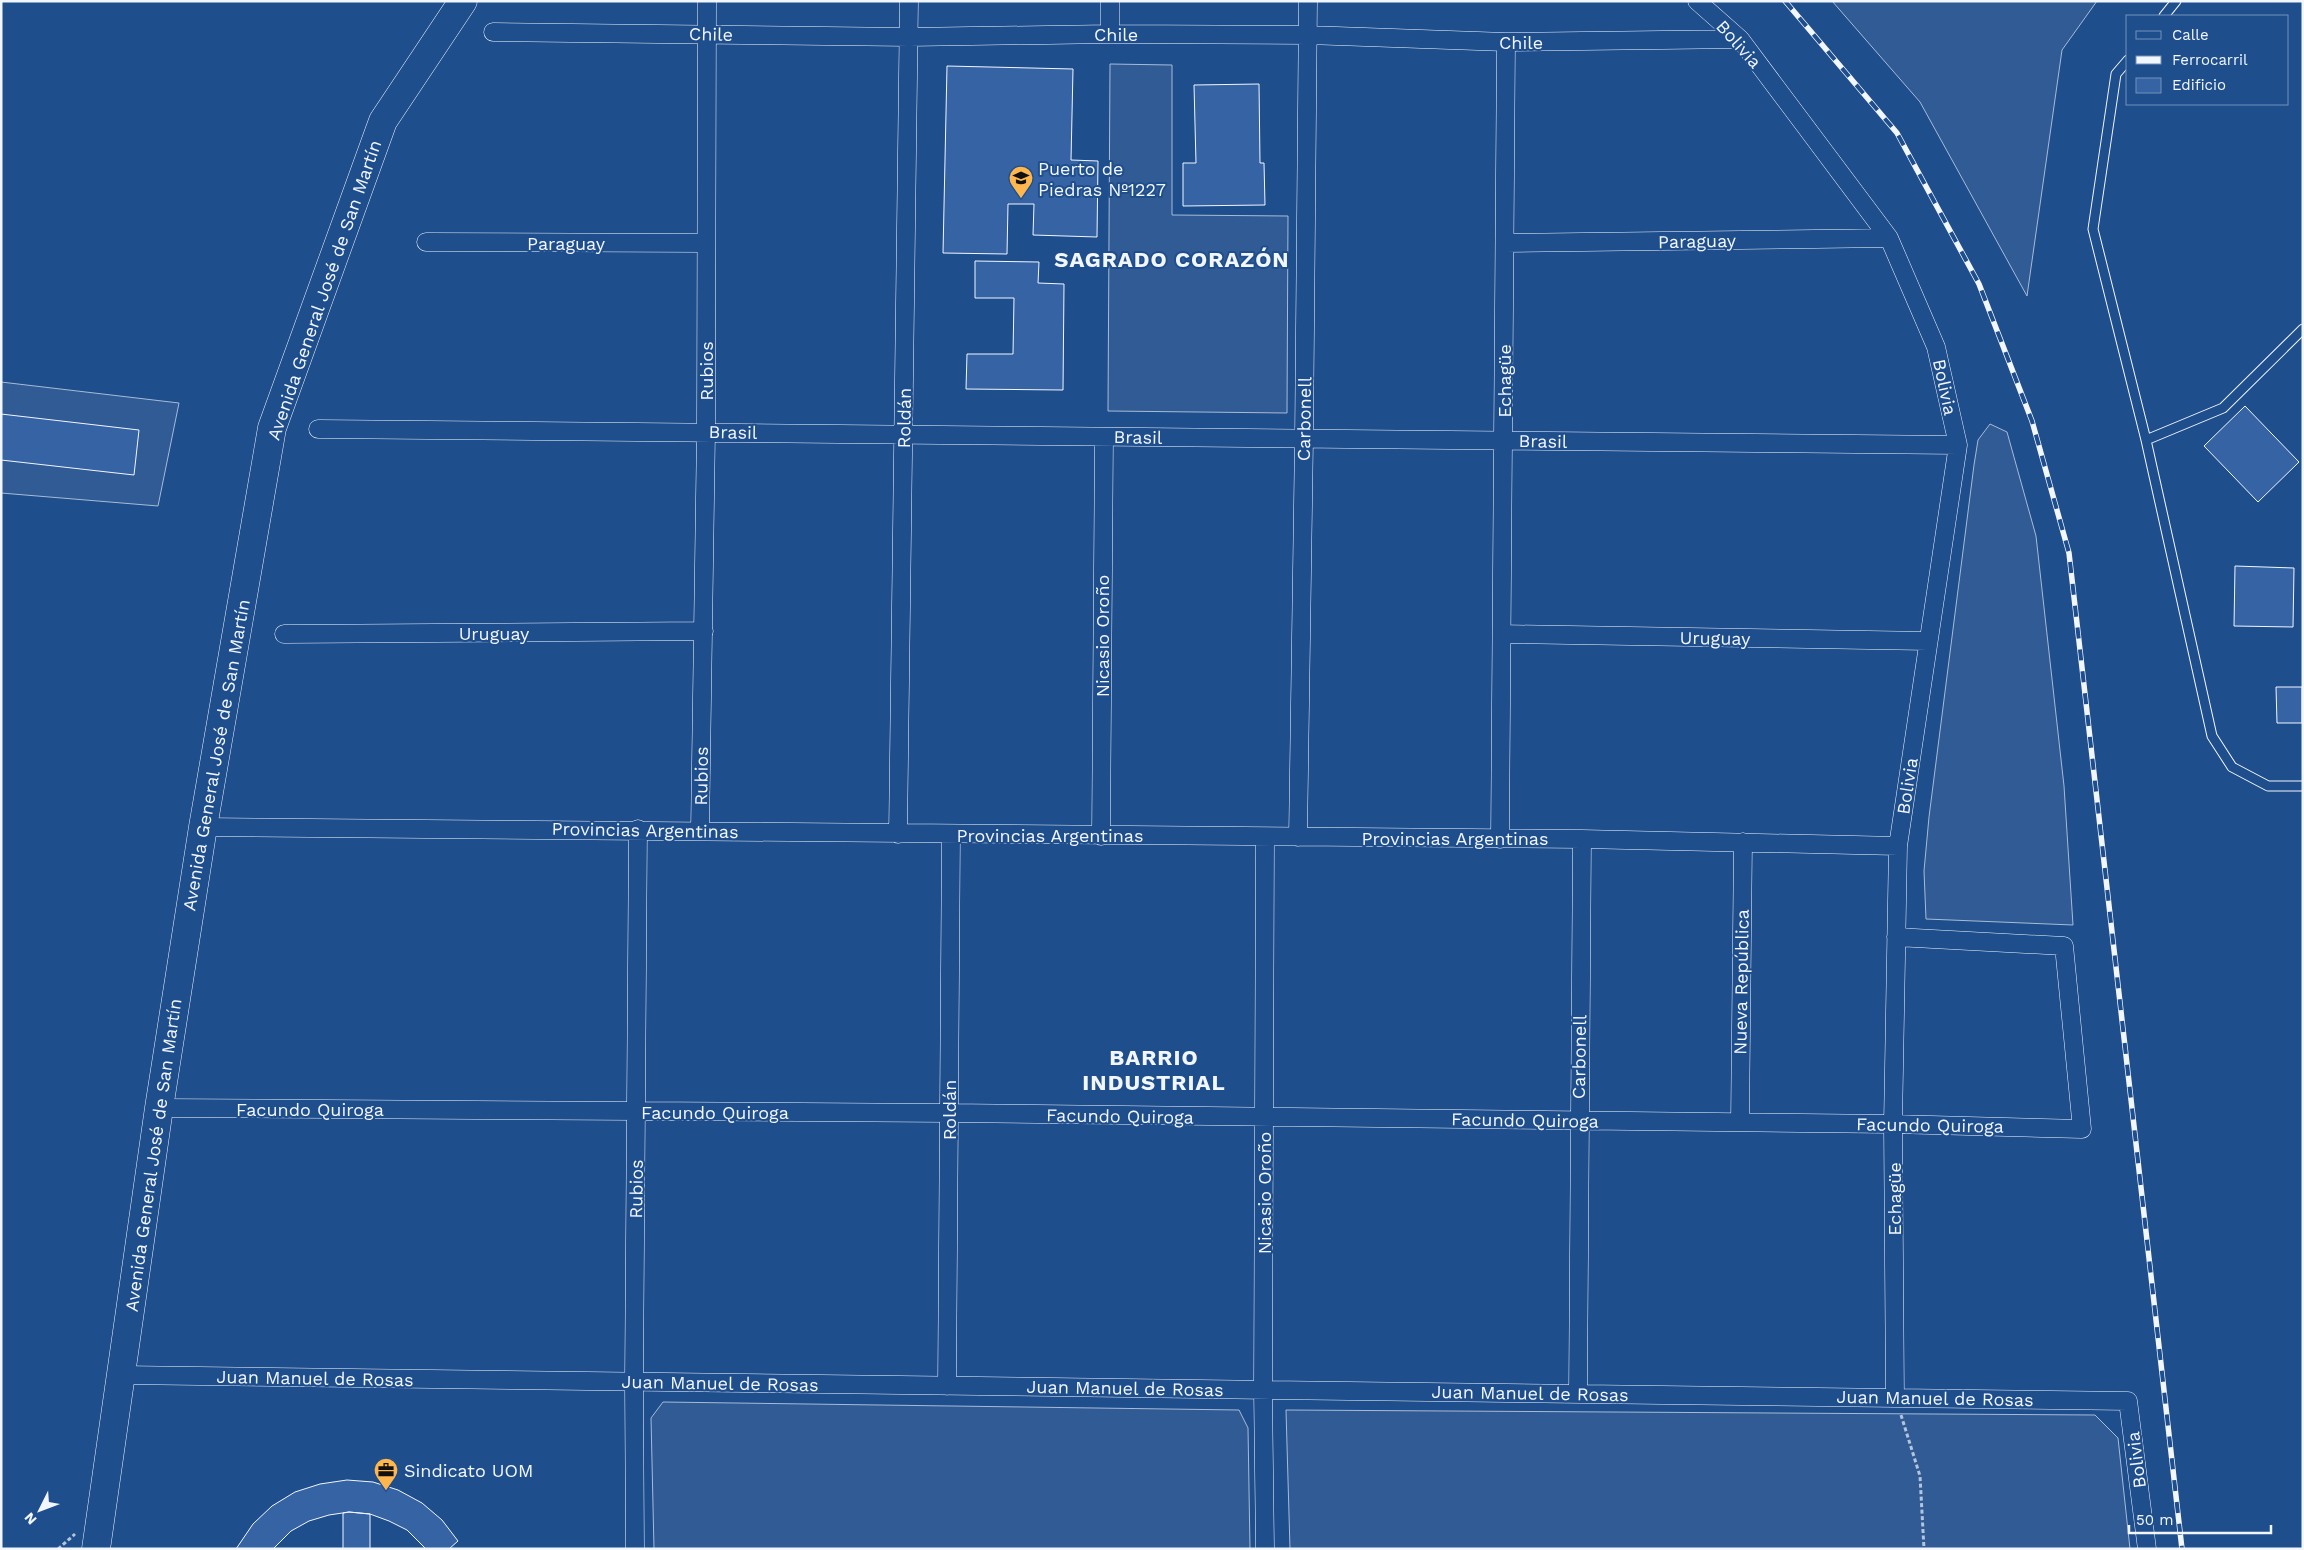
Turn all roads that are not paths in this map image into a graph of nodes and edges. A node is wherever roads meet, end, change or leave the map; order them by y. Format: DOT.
graph roads {
  1 [pos="463,1"];
  2 [pos="707,1"];
  3 [pos="909,1"];
  4 [pos="1110,1"];
  5 [pos="1308,1"];
  6 [pos="1697,1"];
  7 [pos="2176,1"];
  8 [pos="2165,15"];
  9 [pos="493,32"];
  10 [pos="707,34"];
  11 [pos="1110,34"];
  12 [pos="1308,35"];
  13 [pos="909,37"];
  14 [pos="1740,39"];
  15 [pos="1506,42"];
  16 [pos="2126,62"];
  17 [pos="1889,238"];
  18 [pos="426,242"];
  19 [pos="706,243"];
  20 [pos="1505,243"];
  21 [pos="2303,330"];
  22 [pos="318,429"];
  23 [pos="706,432"];
  24 [pos="903,436"];
  25 [pos="1104,437"];
  26 [pos="1304,439"];
  27 [pos="2146,440"];
  28 [pos="1504,441"];
  29 [pos="1958,445"];
  30 [pos="704,631"];
  31 [pos="284,634"];
  32 [pos="1502,634"];
  33 [pos="1928,641"];
  34 [pos="2303,786"];
  35 [pos="203,827"];
  36 [pos="638,830"];
  37 [pos="700,831"];
  38 [pos="898,834"];
  39 [pos="951,835"];
  40 [pos="1101,836"];
  41 [pos="1266,837"];
  42 [pos="1298,837"];
  43 [pos="1500,839"];
  44 [pos="1582,839"];
  45 [pos="1743,842"];
  46 [pos="1898,846"];
  47 [pos="1896,937"];
  48 [pos="159,1108"];
  49 [pos="637,1112"];
  50 [pos="949,1113"];
  51 [pos="1264,1117"];
  52 [pos="1579,1121"];
  53 [pos="1740,1122"];
  54 [pos="1893,1124"];
  55 [pos="122,1375"];
  56 [pos="634,1382"];
  57 [pos="948,1386"];
  58 [pos="1263,1390"];
  59 [pos="1578,1394"];
  60 [pos="1895,1398"];
  61 [pos="2128,1401"];
  62 [pos="96,1549"];
  63 [pos="636,1549"];
  64 [pos="1265,1549"];
  65 [pos="2146,1549"];
  1 -- 35 [label="main road, Avenida General José de San Martín"];
  2 -- 10 [label="street, Rubios"];
  3 -- 13 [label="street, Roldán"];
  4 -- 11 [label="street"];
  5 -- 12 [label="street, Carbonell"];
  6 -- 14 [label="street, Bolivia"];
  7 -- 8 [label="lane"];
  9 -- 10 [label="street, Chile"];
  10 -- 13 [label="street, Chile"];
  10 -- 19 [label="street, Rubios"];
  11 -- 12 [label="street, Chile"];
  11 -- 13 [label="street, Chile"];
  12 -- 15 [label="street, Chile"];
  12 -- 26 [label="street, Carbonell"];
  13 -- 24 [label="street, Roldán"];
  14 -- 15 [label="street, Chile"];
  14 -- 17 [label="street, Bolivia"];
  15 -- 20 [label="street, Echagüe"];
  16 -- 27 [label="lane"];
  17 -- 20 [label="street, Paraguay"];
  17 -- 29 [label="street, Bolivia"];
  18 -- 19 [label="street, Paraguay"];
  19 -- 23 [label="street, Rubios"];
  20 -- 28 [label="street, Echagüe"];
  21 -- 27 [label="lane"];
  22 -- 23 [label="street, Brasil"];
  23 -- 24 [label="street, Brasil"];
  23 -- 30 [label="street, Rubios"];
  24 -- 25 [label="street, Brasil"];
  24 -- 38 [label="street, Roldán"];
  25 -- 26 [label="street, Brasil"];
  25 -- 40 [label="street, Nicasio Oroño"];
  26 -- 28 [label="street, Brasil"];
  26 -- 42 [label="street, Carbonell"];
  27 -- 34 [label="lane"];
  28 -- 29 [label="street, Brasil"];
  28 -- 32 [label="street, Echagüe"];
  29 -- 33 [label="street, Bolivia"];
  30 -- 31 [label="street, Uruguay"];
  30 -- 37 [label="street, Rubios"];
  32 -- 33 [label="street, Uruguay"];
  32 -- 43 [label="street, Echagüe"];
  33 -- 46 [label="street, Bolivia"];
  35 -- 36 [label="street, Provincias Argentinas"];
  35 -- 48 [label="main road, Avenida General José de San Martín"];
  36 -- 37 [label="street, Provincias Argentinas"];
  36 -- 49 [label="street, Rubios"];
  37 -- 38 [label="street, Provincias Argentinas"];
  38 -- 39 [label="street, Provincias Argentinas"];
  39 -- 40 [label="street, Provincias Argentinas"];
  39 -- 50 [label="street, Roldán"];
  40 -- 41 [label="street, Provincias Argentinas"];
  41 -- 42 [label="street, Provincias Argentinas"];
  41 -- 51 [label="street, Nicasio Oroño"];
  42 -- 43 [label="street, Provincias Argentinas"];
  43 -- 44 [label="street, Provincias Argentinas"];
  44 -- 45 [label="street, Provincias Argentinas"];
  44 -- 52 [label="street, Carbonell"];
  45 -- 46 [label="street, Provincias Argentinas"];
  45 -- 53 [label="street, Nueva República"];
  46 -- 47 [label="street, Echagüe"];
  47 -- 54 [label="street, Echagüe"];
  47 -- 54 [label="street, Facundo Quiroga"];
  48 -- 49 [label="street, Facundo Quiroga"];
  48 -- 55 [label="main road, Avenida General José de San Martín"];
  49 -- 50 [label="street, Facundo Quiroga"];
  49 -- 56 [label="street, Rubios"];
  50 -- 51 [label="street, Facundo Quiroga"];
  50 -- 57 [label="street, Roldán"];
  51 -- 52 [label="street, Facundo Quiroga"];
  51 -- 58 [label="street, Nicasio Oroño"];
  52 -- 53 [label="street, Facundo Quiroga"];
  52 -- 59 [label="street, Carbonell"];
  53 -- 54 [label="street, Facundo Quiroga"];
  54 -- 60 [label="street, Echagüe"];
  55 -- 56 [label="street, Juan Manuel de Rosas"];
  55 -- 62 [label="main road, Avenida General José de San Martín"];
  56 -- 57 [label="street, Juan Manuel de Rosas"];
  56 -- 63 [label="street, Rubios"];
  57 -- 58 [label="street, Juan Manuel de Rosas"];
  58 -- 59 [label="street, Juan Manuel de Rosas"];
  58 -- 64 [label="street, Nicasio Oroño"];
  59 -- 60 [label="street, Juan Manuel de Rosas"];
  60 -- 61 [label="street, Juan Manuel de Rosas"];
  61 -- 65 [label="street, Bolivia"];
}
